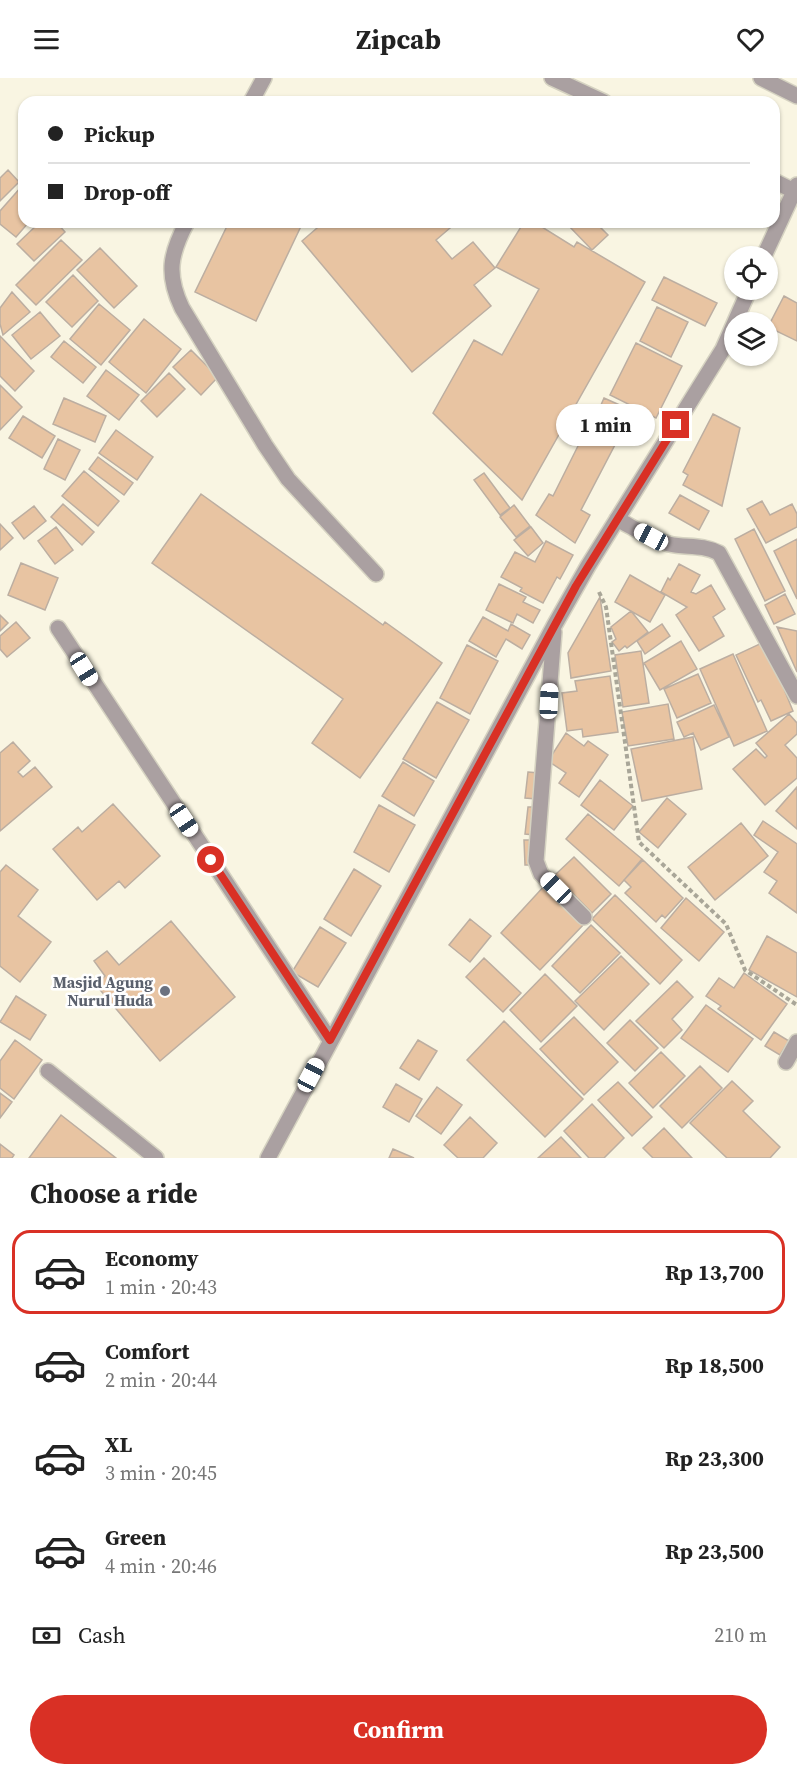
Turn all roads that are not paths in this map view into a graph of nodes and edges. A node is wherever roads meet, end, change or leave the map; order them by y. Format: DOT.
graph roads {
  1 [pos="264,78"];
  2 [pos="552,78"];
  3 [pos="761,78"];
  4 [pos="254,96"];
  5 [pos="590,96"];
  6 [pos="797,96"];
  7 [pos="780,183"];
  8 [pos="796,188"];
  9 [pos="780,222"];
  10 [pos="184,228"];
  11 [pos="777,228"];
  12 [pos="769,246"];
  13 [pos="745,300"];
  14 [pos="617,519"];
  15 [pos="376,574"];
  16 [pos="554,626"];
  17 [pos="58,628"];
  18 [pos="797,696"];
  19 [pos="584,917"];
  20 [pos="330,1040"];
  21 [pos="797,1042"];
  22 [pos="786,1062"];
  23 [pos="48,1071"];
  24 [pos="156,1158"];
  25 [pos="268,1158"];
  1 -- 4 [label="street"];
  2 -- 5 [label="street"];
  3 -- 6 [label="street"];
  7 -- 8 [label="street"];
  8 -- 9 [label="street"];
  10 -- 15 [label="street"];
  11 -- 12 [label="street"];
  13 -- 14 [label="street"];
  14 -- 16 [label="street"];
  14 -- 18 [label="street"];
  16 -- 19 [label="street"];
  16 -- 20 [label="street"];
  17 -- 20 [label="street"];
  20 -- 25 [label="street"];
  21 -- 22 [label="street"];
  23 -- 24 [label="street"];
}
